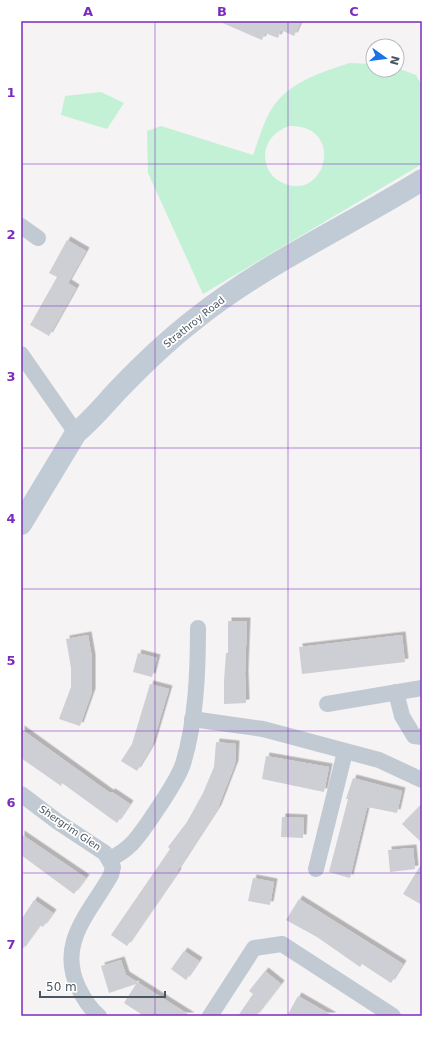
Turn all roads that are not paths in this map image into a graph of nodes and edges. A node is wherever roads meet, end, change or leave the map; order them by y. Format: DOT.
graph roads {
  1 [pos="422,180"];
  2 [pos="21,226"];
  3 [pos="38,238"];
  4 [pos="21,354"];
  5 [pos="76,433"];
  6 [pos="21,524"];
  7 [pos="198,628"];
  8 [pos="422,688"];
  9 [pos="396,692"];
  10 [pos="327,704"];
  11 [pos="192,719"];
  12 [pos="422,737"];
  13 [pos="345,752"];
  14 [pos="422,780"];
  15 [pos="21,794"];
  16 [pos="110,859"];
  17 [pos="316,869"];
  18 [pos="389,1015"];
  19 [pos="99,1016"];
  20 [pos="210,1016"];
  1 -- 5 [label="street, Strathroy Road"];
  2 -- 3 [label="street"];
  4 -- 5 [label="street"];
  5 -- 6 [label="street, Strathroy Road"];
  7 -- 11 [label="street"];
  8 -- 9 [label="street"];
  9 -- 10 [label="street"];
  9 -- 12 [label="street"];
  11 -- 13 [label="street"];
  11 -- 16 [label="street"];
  13 -- 14 [label="street"];
  13 -- 17 [label="street"];
  15 -- 16 [label="street, Shergrim Glen"];
  16 -- 19 [label="street, Shergrim Glen"];
  18 -- 20 [label="street"];
}
